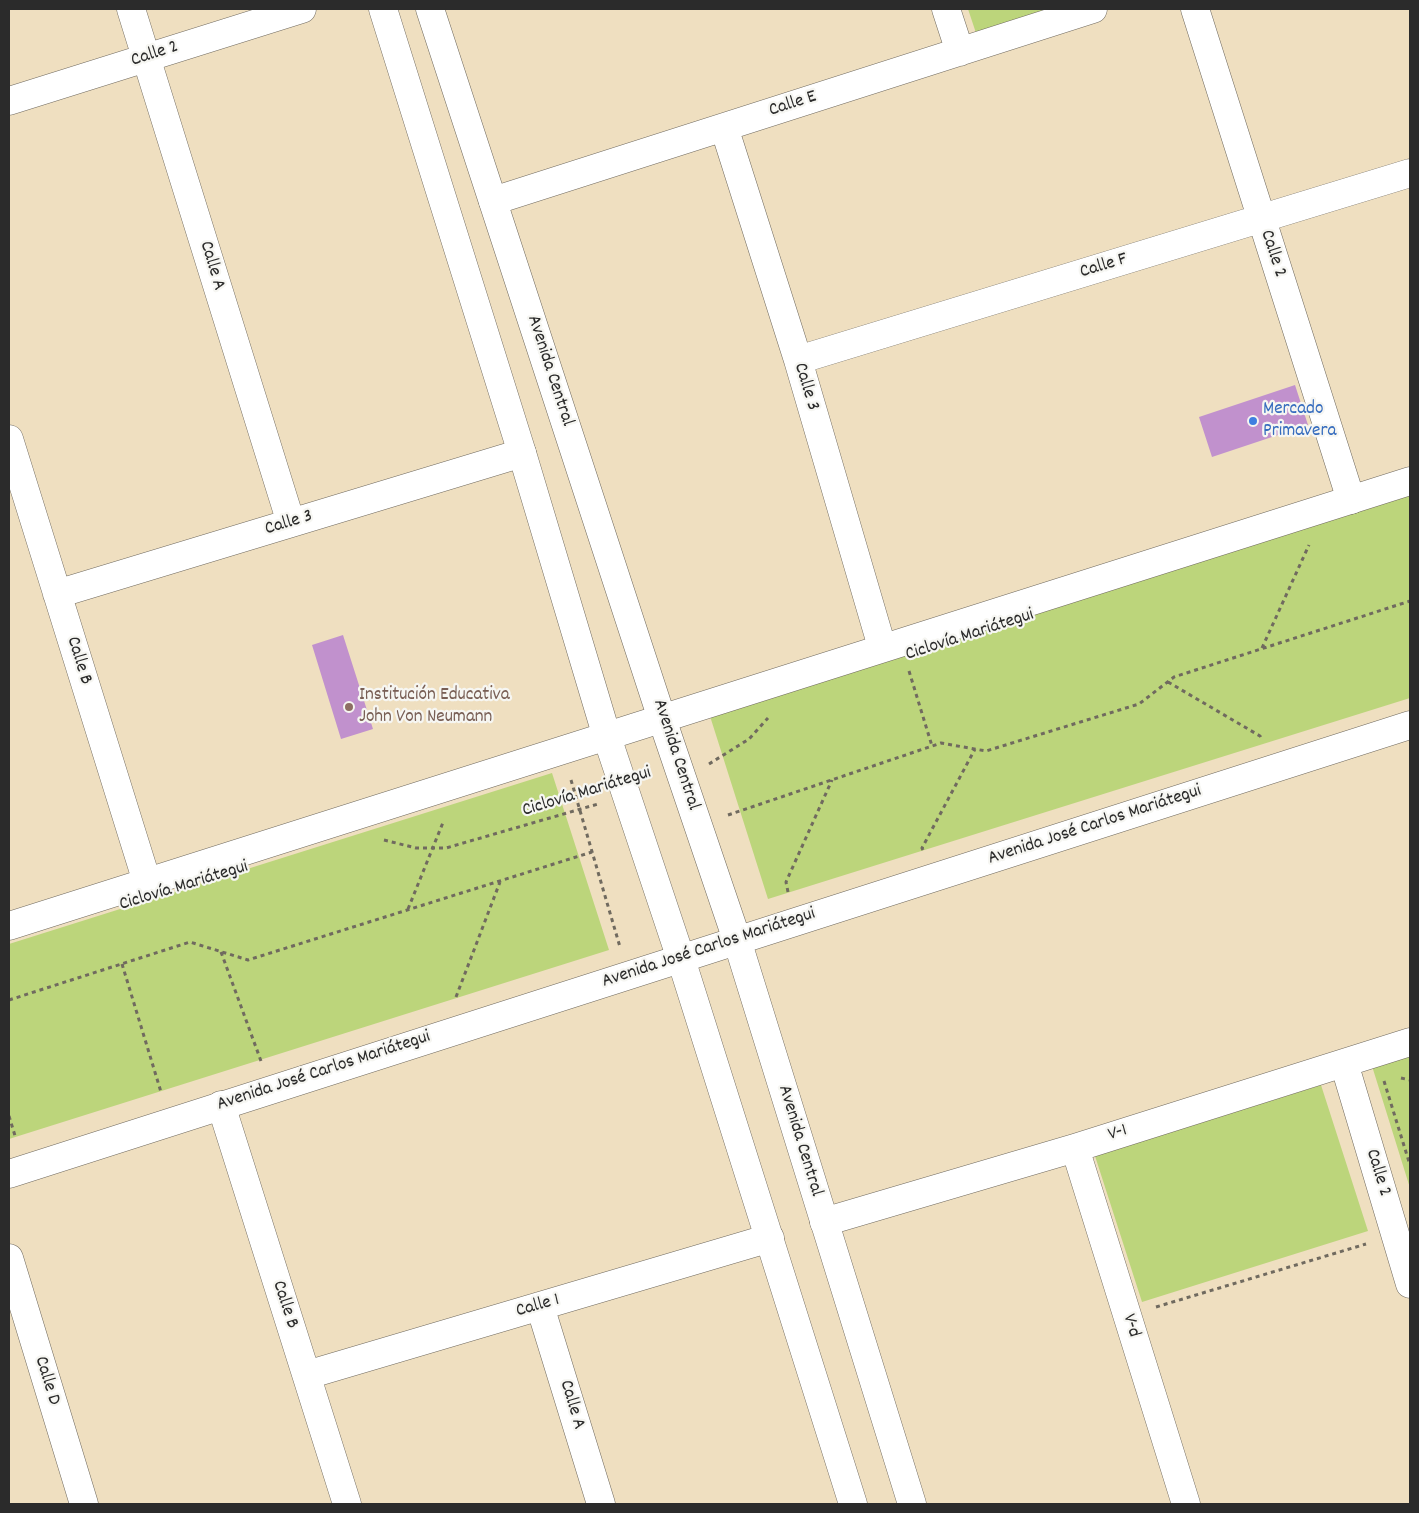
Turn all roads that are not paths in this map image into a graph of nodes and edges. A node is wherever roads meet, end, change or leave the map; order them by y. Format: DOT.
graph roads {
  1 [pos="131,9"];
  2 [pos="302,9"];
  3 [pos="383,9"];
  4 [pos="430,9"];
  5 [pos="946,9"];
  6 [pos="1093,9"];
  7 [pos="1195,9"];
  8 [pos="960,52"];
  9 [pos="147,58"];
  10 [pos="9,101"];
  11 [pos="724,127"];
  12 [pos="1410,174"];
  13 [pos="493,201"];
  14 [pos="1261,219"];
  15 [pos="798,360"];
  16 [pos="9,439"];
  17 [pos="522,453"];
  18 [pos="1410,480"];
  19 [pos="1350,500"];
  20 [pos="291,523"];
  21 [pos="57,594"];
  22 [pos="882,647"];
  23 [pos="662,719"];
  24 [pos="1410,725"];
  25 [pos="607,737"];
  26 [pos="147,882"];
  27 [pos="9,926"];
  28 [pos="737,940"];
  29 [pos="681,959"];
  30 [pos="1410,1042"];
  31 [pos="1344,1063"];
  32 [pos="221,1105"];
  33 [pos="1075,1148"];
  34 [pos="9,1174"];
  35 [pos="824,1222"];
  36 [pos="770,1238"];
  37 [pos="9,1258"];
  38 [pos="1410,1284"];
  39 [pos="540,1306"];
  40 [pos="306,1375"];
  41 [pos="84,1504"];
  42 [pos="347,1504"];
  43 [pos="601,1504"];
  44 [pos="853,1504"];
  45 [pos="912,1504"];
  46 [pos="1186,1504"];
  1 -- 9 [label="street, Calle A"];
  2 -- 9 [label="street, Calle 2"];
  3 -- 17 [label="street"];
  4 -- 13 [label="street, Avenida Central"];
  5 -- 8 [label="street"];
  6 -- 8 [label="street, Calle E"];
  7 -- 14 [label="street, Calle 2"];
  8 -- 11 [label="street, Calle E"];
  9 -- 10 [label="street, Calle 2"];
  9 -- 20 [label="street, Calle A"];
  11 -- 13 [label="street, Calle E"];
  11 -- 15 [label="street, Calle 3"];
  12 -- 14 [label="street, Calle F"];
  13 -- 23 [label="street, Avenida Central"];
  14 -- 15 [label="street, Calle F"];
  14 -- 19 [label="street, Calle 2"];
  15 -- 22 [label="street, Calle 3"];
  16 -- 21 [label="street, Calle B"];
  17 -- 20 [label="street, Calle 3"];
  17 -- 25 [label="street"];
  18 -- 19 [label="street"];
  19 -- 22 [label="street"];
  20 -- 21 [label="street, Calle 3"];
  21 -- 26 [label="street, Calle B"];
  22 -- 23 [label="street"];
  23 -- 25 [label="street"];
  23 -- 28 [label="street, Avenida Central"];
  24 -- 28 [label="street, Avenida José Carlos Mariátegui"];
  25 -- 26 [label="street"];
  25 -- 29 [label="street"];
  26 -- 27 [label="street"];
  28 -- 29 [label="street, Avenida José Carlos Mariátegui"];
  28 -- 35 [label="street, Avenida Central"];
  29 -- 32 [label="street, Avenida José Carlos Mariátegui"];
  29 -- 36 [label="street"];
  30 -- 31 [label="street, V-1"];
  31 -- 33 [label="street, V-1"];
  31 -- 38 [label="street, Calle 2"];
  32 -- 34 [label="street, Avenida José Carlos Mariátegui"];
  32 -- 40 [label="street, Calle B"];
  33 -- 35 [label="street, V-1"];
  33 -- 46 [label="street, V-d"];
  35 -- 45 [label="street, Avenida Central"];
  36 -- 39 [label="street, Calle 1"];
  36 -- 44 [label="street"];
  37 -- 41 [label="street, Calle D"];
  39 -- 40 [label="street, Calle 1"];
  39 -- 43 [label="street, Calle A"];
  40 -- 42 [label="street, Calle B"];
}
